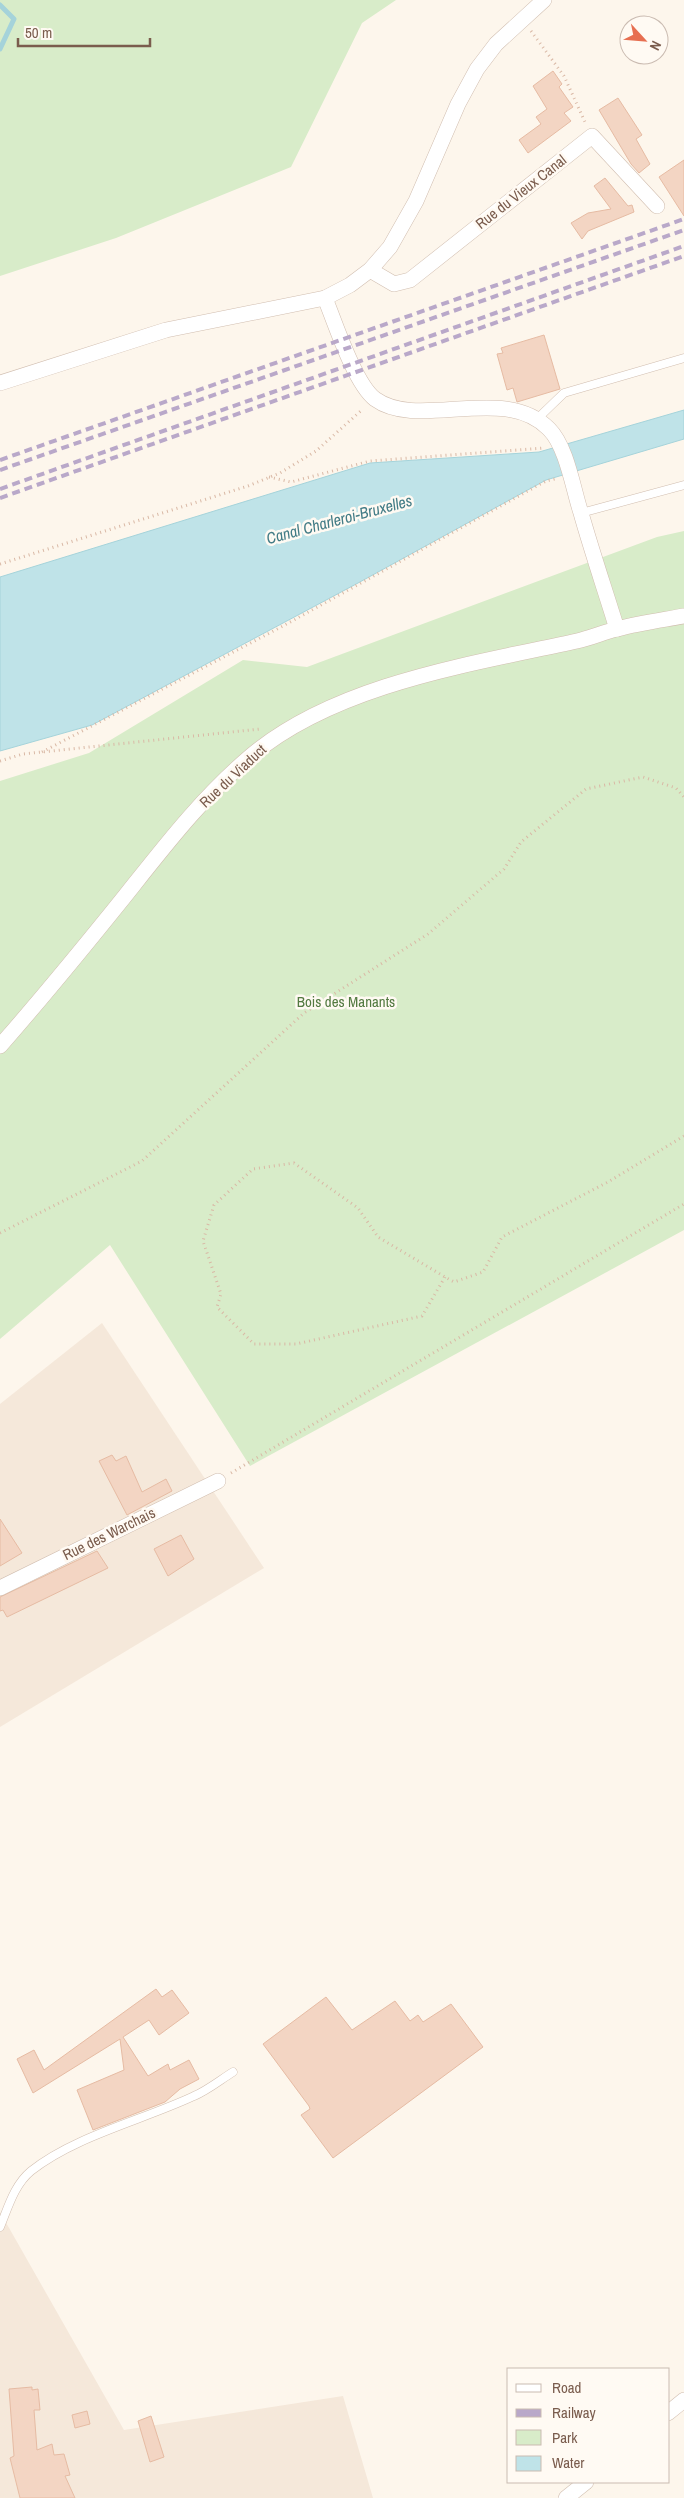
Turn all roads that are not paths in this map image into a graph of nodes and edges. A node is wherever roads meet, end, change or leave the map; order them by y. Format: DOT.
graph roads {
  1 [pos="544,0"];
  2 [pos="657,206"];
  3 [pos="370,270"];
  4 [pos="325,298"];
  5 [pos="684,358"];
  6 [pos="0,384"];
  7 [pos="537,419"];
  8 [pos="684,485"];
  9 [pos="580,513"];
  10 [pos="684,616"];
  11 [pos="616,629"];
  12 [pos="0,1046"];
  13 [pos="218,1481"];
  14 [pos="0,1588"];
  15 [pos="233,2072"];
  16 [pos="0,2227"];
  17 [pos="684,2400"];
  18 [pos="669,2412"];
  19 [pos="585,2483"];
  20 [pos="566,2498"];
  1 -- 3 [label="street"];
  2 -- 3 [label="street, Rue du Vieux Canal"];
  3 -- 4 [label="street"];
  4 -- 6 [label="street"];
  4 -- 7 [label="street"];
  5 -- 7 [label="lane"];
  7 -- 9 [label="street"];
  8 -- 9 [label="lane"];
  9 -- 11 [label="street"];
  10 -- 11 [label="street, Rue du Viaduct"];
  11 -- 12 [label="street, Rue du Viaduct"];
  13 -- 14 [label="street, Rue des Warchais"];
  15 -- 16 [label="lane"];
  17 -- 18 [label="street"];
  19 -- 20 [label="street"];
}
